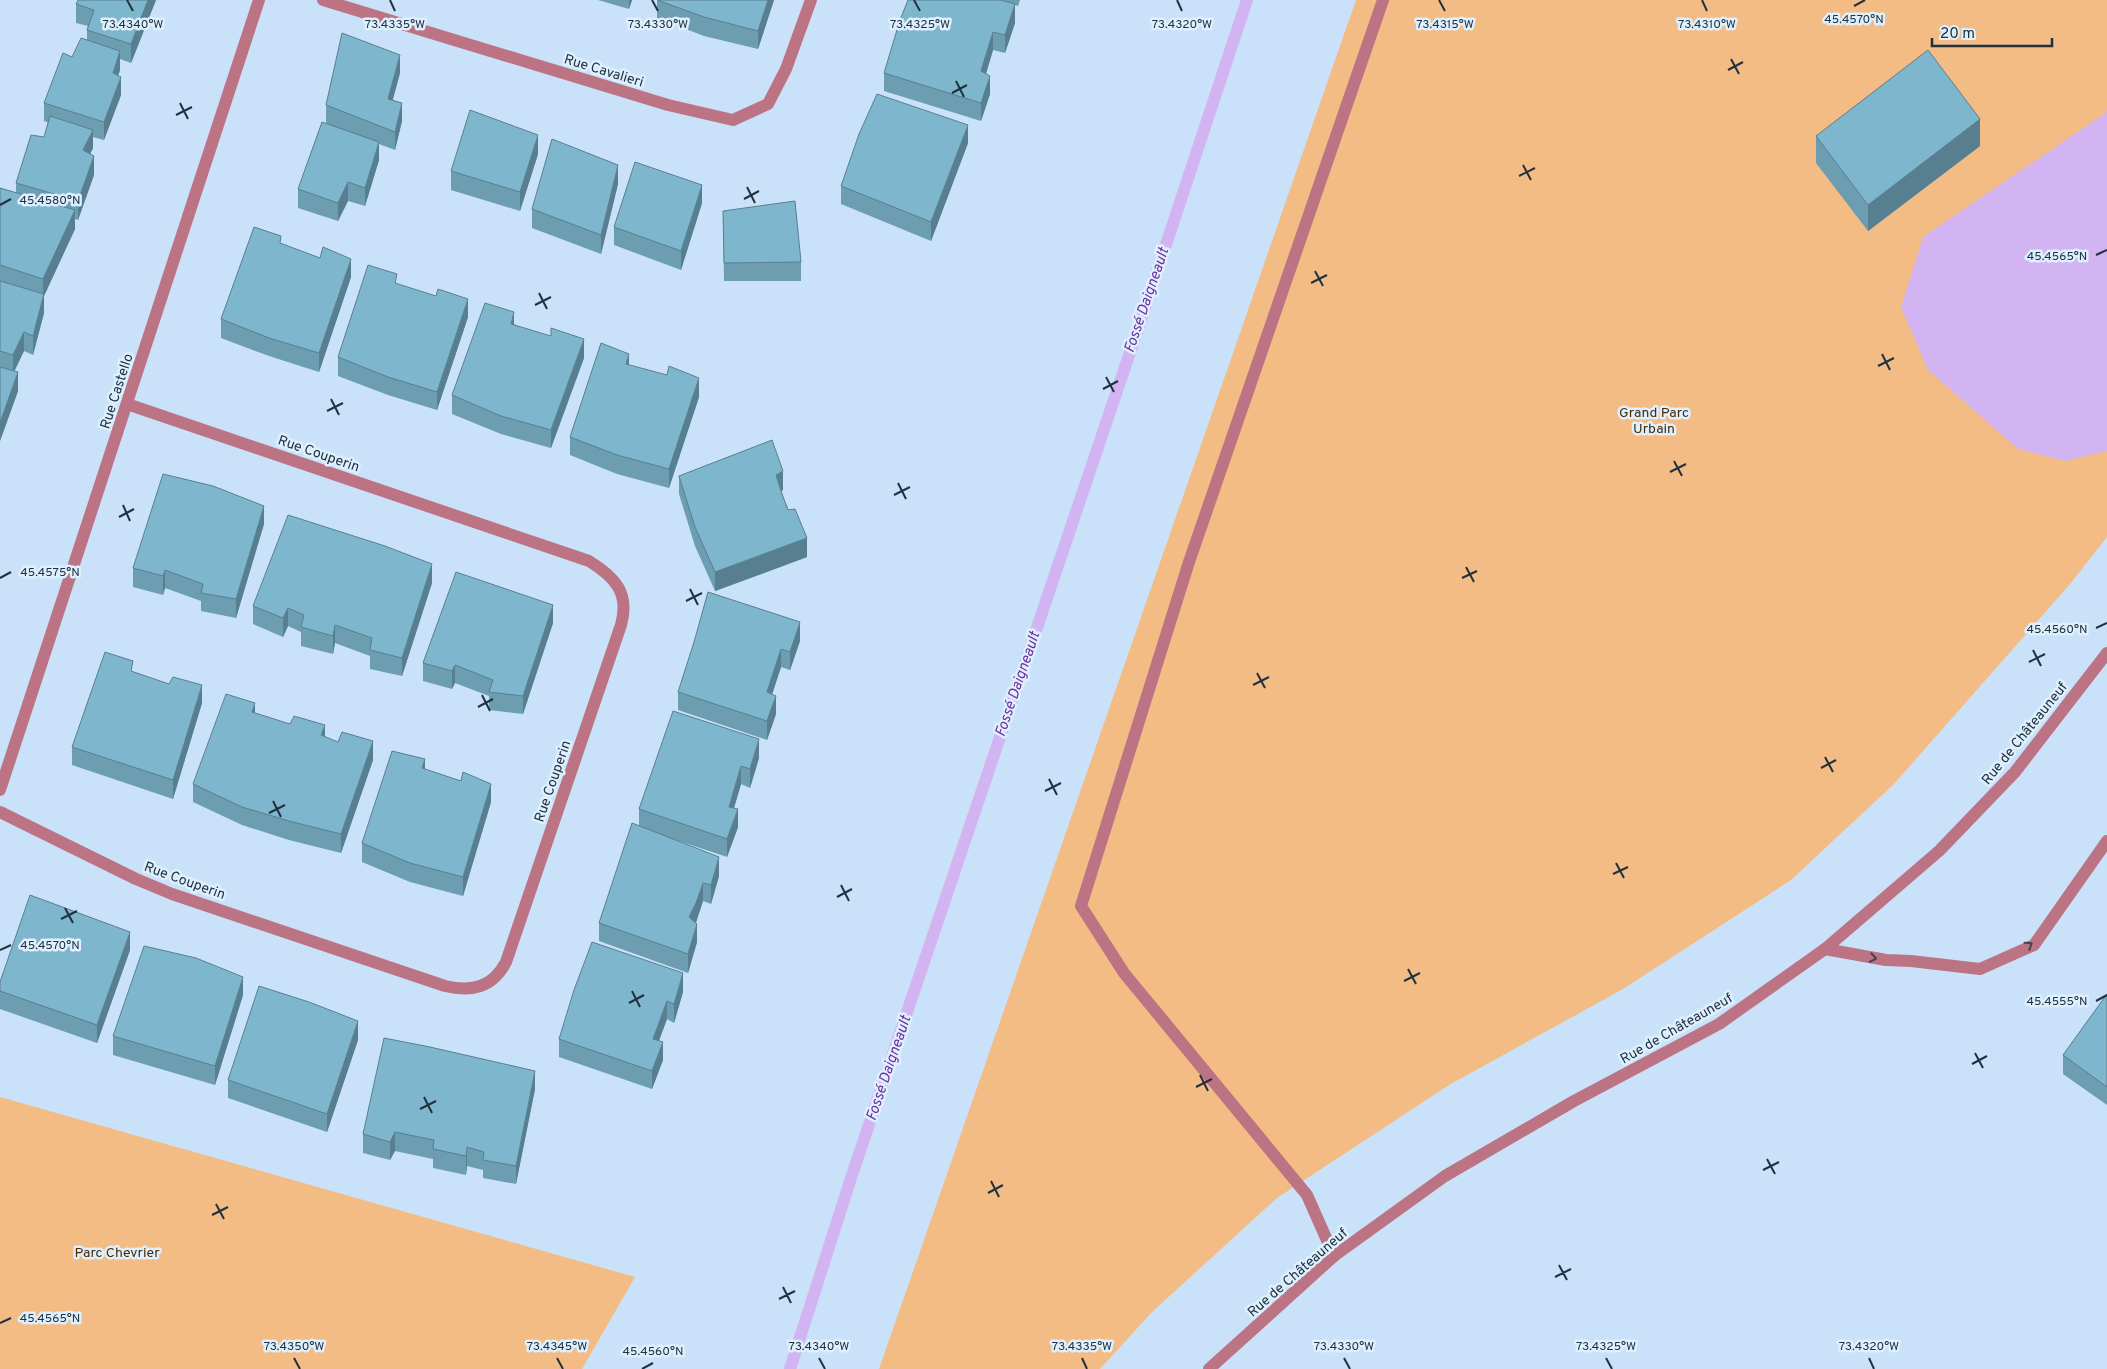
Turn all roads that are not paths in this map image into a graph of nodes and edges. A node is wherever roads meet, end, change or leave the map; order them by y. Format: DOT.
graph roads {
  1 [pos="260,0"];
  2 [pos="323,0"];
  3 [pos="811,0"];
  4 [pos="1383,0"];
  5 [pos="127,404"];
  6 [pos="2107,653"];
  7 [pos="0,790"];
  8 [pos="0,812"];
  9 [pos="2107,841"];
  10 [pos="1825,950"];
  11 [pos="1334,1256"];
  12 [pos="1210,1369"];
  1 -- 5 [label="street, Rue Castello"];
  2 -- 3 [label="street, Rue Cavalieri"];
  4 -- 11 [label="street"];
  5 -- 7 [label="street, Rue Castello"];
  5 -- 8 [label="street, Rue Couperin"];
  6 -- 10 [label="street, Rue de Châteauneuf"];
  10 -- 9 [label="street, one-way"];
  10 -- 11 [label="street, Rue de Châteauneuf"];
  11 -- 12 [label="street, Rue de Châteauneuf"];
}
